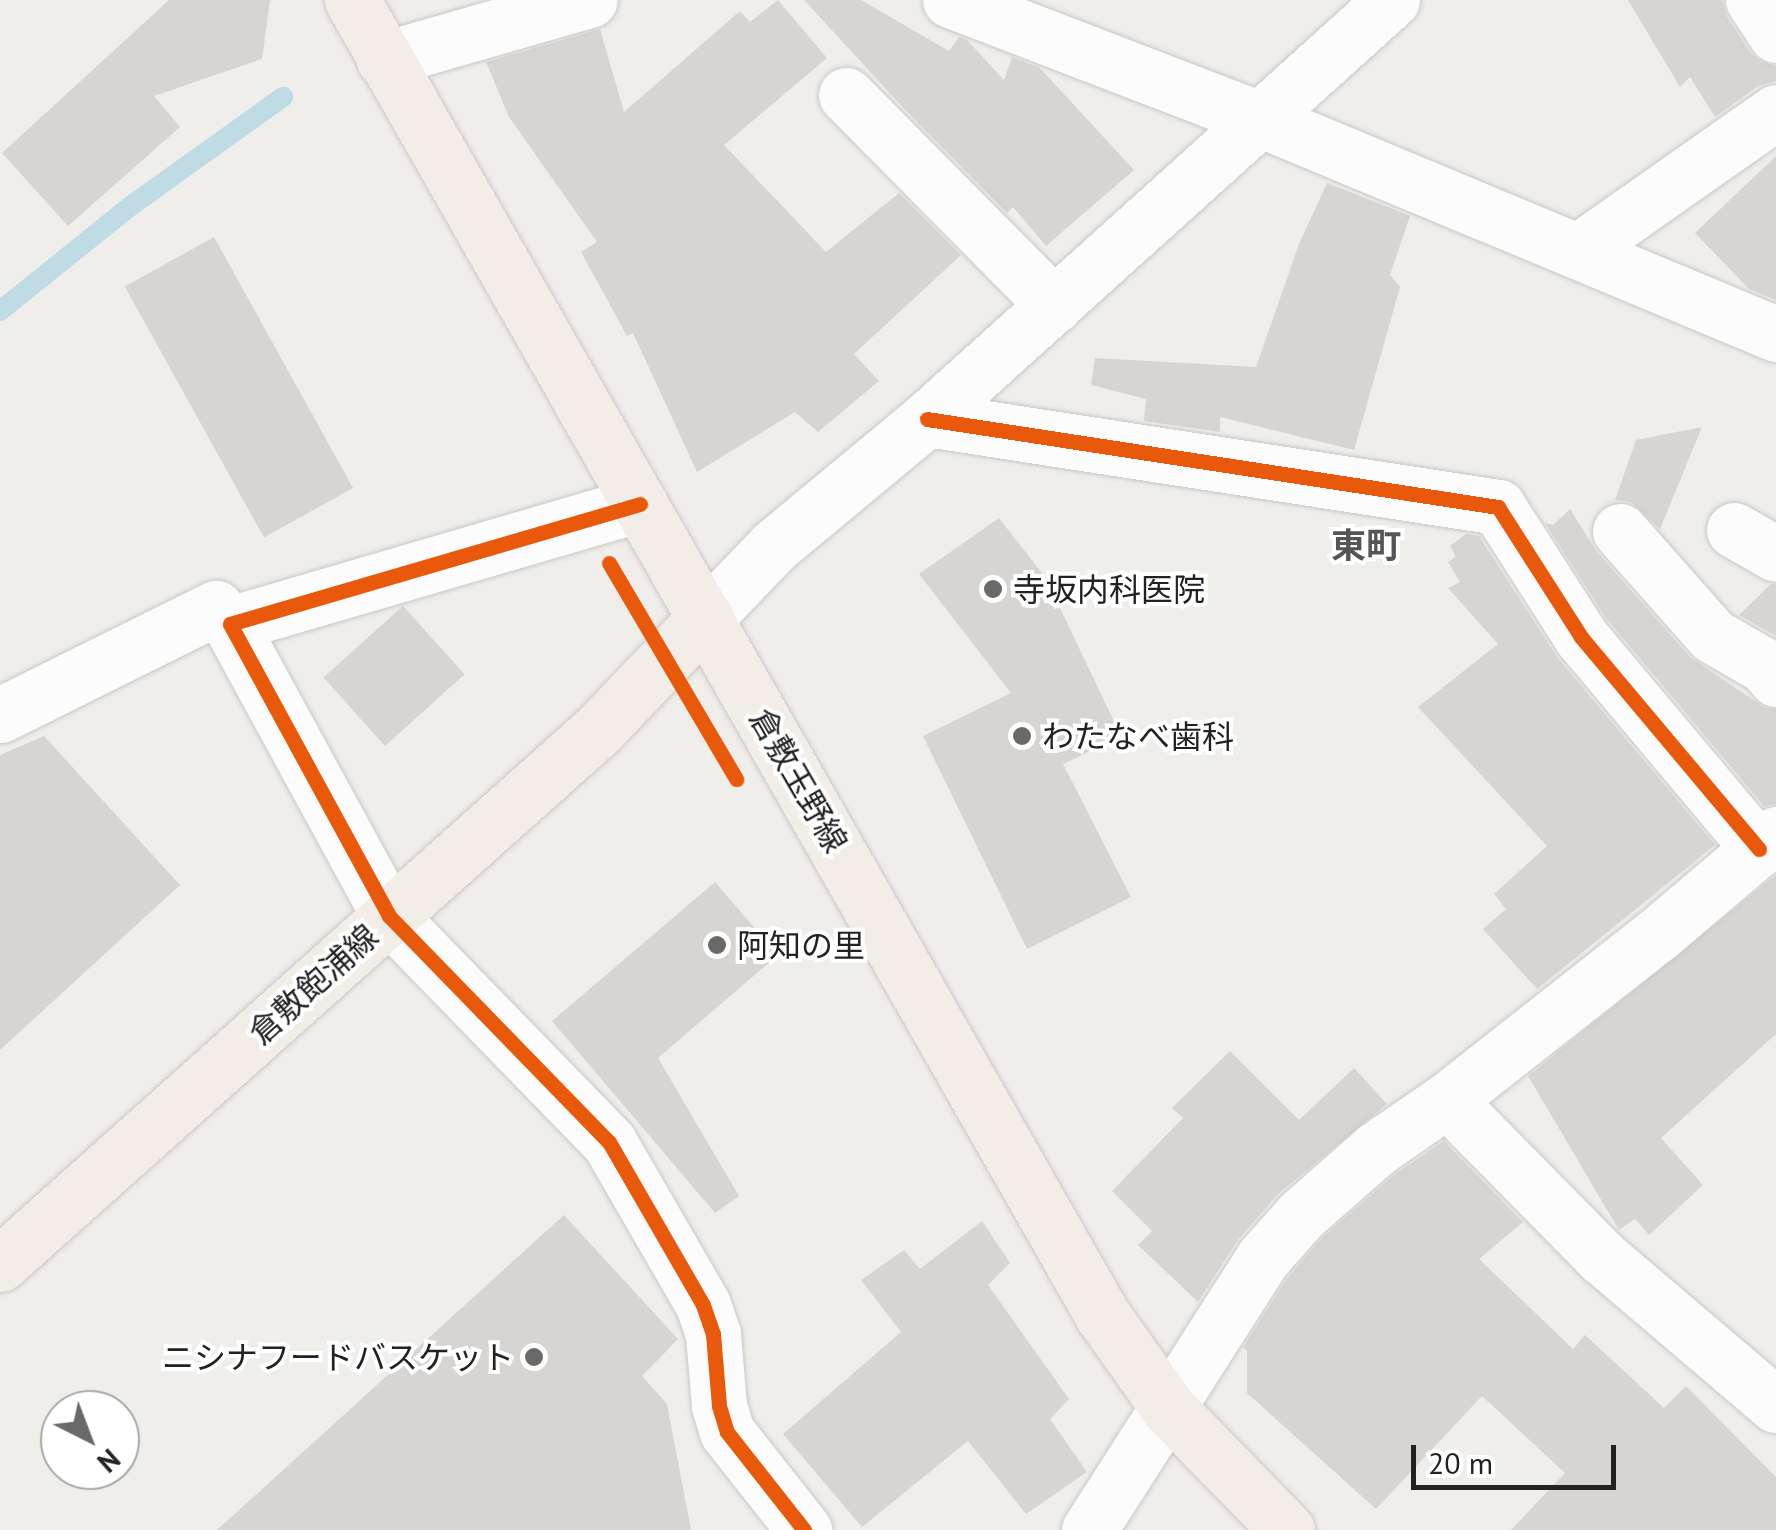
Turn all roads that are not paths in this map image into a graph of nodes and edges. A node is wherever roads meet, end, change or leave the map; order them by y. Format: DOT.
graph roads {
  1 [pos="352,0"];
  2 [pos="590,0"];
  3 [pos="950,0"];
  4 [pos="1392,0"];
  5 [pos="1753,0"];
  6 [pos="1776,35"];
  7 [pos="384,59"];
  8 [pos="846,95"];
  9 [pos="1776,112"];
  10 [pos="1262,120"];
  11 [pos="1581,249"];
  12 [pos="1054,305"];
  13 [pos="1776,334"];
  14 [pos="926,418"];
  15 [pos="640,504"];
  16 [pos="1620,530"];
  17 [pos="706,617"];
  18 [pos="230,624"];
  19 [pos="1776,678"];
  20 [pos="0,716"];
  21 [pos="1768,842"];
  22 [pos="390,916"];
  23 [pos="1447,1100"];
  24 [pos="0,1264"];
  25 [pos="1776,1404"];
  26 [pos="1169,1409"];
  27 [pos="804,1530"];
  28 [pos="1089,1530"];
  29 [pos="1287,1530"];
  1 -- 7 [label="main road, 倉敷玉野線"];
  2 -- 7 [label="street"];
  3 -- 10 [label="street"];
  4 -- 10 [label="street"];
  5 -- 6 [label="street"];
  7 -- 15 [label="main road, 倉敷玉野線"];
  8 -- 12 [label="street"];
  9 -- 11 [label="street"];
  10 -- 11 [label="street"];
  10 -- 12 [label="street"];
  11 -- 13 [label="street"];
  12 -- 14 [label="street"];
  14 -- 17 [label="street"];
  14 -- 21 [label="street"];
  15 -- 17 [label="main road, 倉敷玉野線"];
  15 -- 18 [label="street"];
  16 -- 19 [label="street"];
  17 -- 22 [label="main road, 倉敷飽浦線"];
  17 -- 26 [label="main road, 倉敷玉野線"];
  18 -- 20 [label="street"];
  18 -- 22 [label="street"];
  21 -- 23 [label="street"];
  22 -- 24 [label="main road, 倉敷飽浦線"];
  22 -- 27 [label="street"];
  23 -- 25 [label="street"];
  23 -- 26 [label="street"];
  26 -- 28 [label="street"];
  26 -- 29 [label="main road, 倉敷玉野線"];
}
